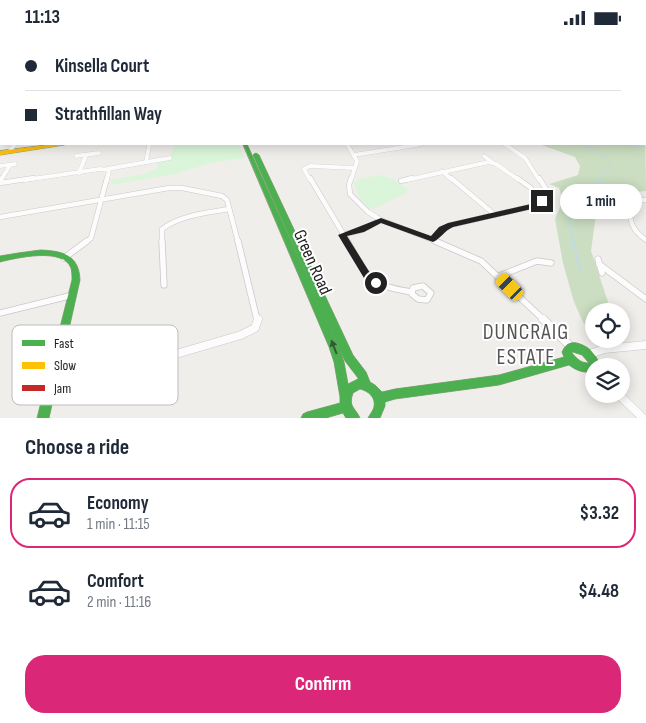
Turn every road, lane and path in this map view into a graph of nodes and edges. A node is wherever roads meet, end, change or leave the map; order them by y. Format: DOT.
graph roads {
  1 [pos="14,145"];
  2 [pos="56,145"];
  3 [pos="246,145"];
  4 [pos="250,145"];
  5 [pos="348,145"];
  6 [pos="416,145"];
  7 [pos="505,145"];
  8 [pos="149,146"];
  9 [pos="10,151"];
  10 [pos="0,153"];
  11 [pos="99,153"];
  12 [pos="86,155"];
  13 [pos="354,155"];
  14 [pos="76,156"];
  15 [pos="484,156"];
  16 [pos="170,158"];
  17 [pos="146,162"];
  18 [pos="492,162"];
  19 [pos="0,166"];
  20 [pos="354,168"];
  21 [pos="107,169"];
  22 [pos="442,171"];
  23 [pos="79,173"];
  24 [pos="408,179"];
  25 [pos="401,181"];
  26 [pos="0,182"];
  27 [pos="414,184"];
  28 [pos="531,188"];
  29 [pos="103,199"];
  30 [pos="646,199"];
  31 [pos="229,209"];
  32 [pos="494,214"];
  33 [pos="0,217"];
  34 [pos="381,220"];
  35 [pos="342,235"];
  36 [pos="433,240"];
  37 [pos="646,240"];
  38 [pos="64,258"];
  39 [pos="0,259"];
  40 [pos="551,263"];
  41 [pos="602,273"];
  42 [pos="499,276"];
  43 [pos="164,285"];
  44 [pos="412,292"];
  45 [pos="73,295"];
  46 [pos="646,299"];
  47 [pos="0,313"];
  48 [pos="66,325"];
  49 [pos="646,345"];
  50 [pos="571,348"];
  51 [pos="178,353"];
  52 [pos="589,354"];
  53 [pos="591,358"];
  54 [pos="571,361"];
  55 [pos="585,368"];
  56 [pos="365,384"];
  57 [pos="345,395"];
  58 [pos="380,397"];
  59 [pos="627,403"];
  60 [pos="47,405"];
  61 [pos="381,406"];
  62 [pos="344,407"];
  63 [pos="44,418"];
  64 [pos="307,418"];
  65 [pos="354,418"];
  66 [pos="374,418"];
  67 [pos="384,418"];
  68 [pos="643,418"];
  1 -- 9 [label="street"];
  2 -- 9 [label="main road"];
  57 -- 3 [label="main road, Green Road, one-way"];
  4 -- 56 [label="main road, Green Road"];
  5 -- 13 [label="street"];
  6 -- 13 [label="street"];
  7 -- 32 [label="street"];
  8 -- 17 [label="street"];
  9 -- 10 [label="main road"];
  11 -- 12 [label="street"];
  12 -- 14 [label="street"];
  12 -- 23 [label="street"];
  13 -- 20 [label="street"];
  15 -- 18 [label="street"];
  16 -- 17 [label="street"];
  17 -- 21 [label="street"];
  18 -- 22 [label="street"];
  18 -- 28 [label="street"];
  19 -- 26 [label="street"];
  20 -- 34 [label="street"];
  20 -- 35 [label="street"];
  21 -- 23 [label="street"];
  21 -- 29 [label="street"];
  22 -- 24 [label="street"];
  22 -- 32 [label="street"];
  23 -- 26 [label="street"];
  24 -- 25 [label="street"];
  24 -- 27 [label="street"];
  29 -- 31 [label="street"];
  29 -- 33 [label="street"];
  29 -- 38 [label="street"];
  30 -- 37 [label="street"];
  31 -- 43 [label="street"];
  31 -- 51 [label="street"];
  32 -- 36 [label="street"];
  34 -- 35 [label="street"];
  34 -- 36 [label="street"];
  35 -- 44 [label="street"];
  36 -- 42 [label="street"];
  38 -- 39 [label="main road"];
  38 -- 45 [label="main road"];
  40 -- 42 [label="street"];
  41 -- 46 [label="street"];
  42 -- 50 [label="street"];
  45 -- 47 [label="street"];
  45 -- 48 [label="main road"];
  49 -- 52 [label="street"];
  50 -- 52 [label="main road"];
  50 -- 54 [label="main road"];
  52 -- 53 [label="main road"];
  54 -- 55 [label="main road"];
  54 -- 58 [label="main road"];
  56 -- 57 [label="main road"];
  56 -- 58 [label="main road, Green Road"];
  57 -- 62 [label="main road, Green Road"];
  58 -- 61 [label="main road"];
  59 -- 68 [label="street"];
  60 -- 63 [label="main road"];
  61 -- 66 [label="main road"];
  61 -- 67 [label="main road"];
  62 -- 64 [label="main road"];
  62 -- 65 [label="main road"];
}
